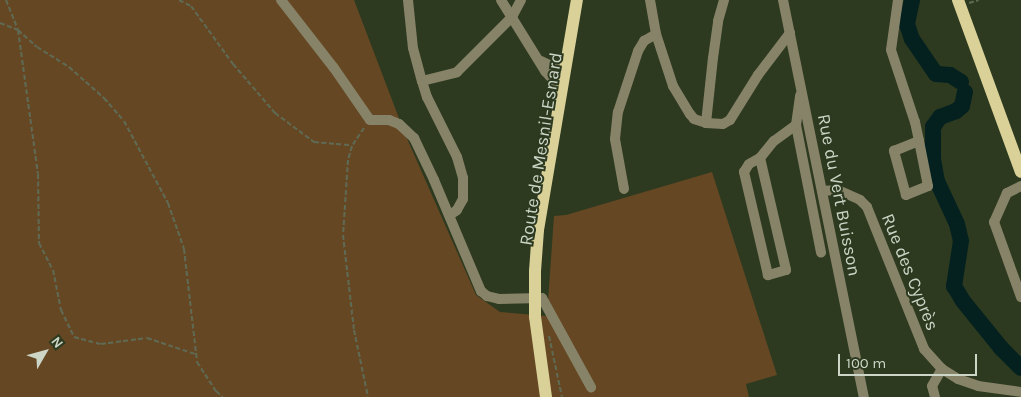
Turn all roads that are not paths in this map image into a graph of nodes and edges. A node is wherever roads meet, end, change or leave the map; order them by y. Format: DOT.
graph roads {
  1 [pos="281,0"];
  2 [pos="408,0"];
  3 [pos="502,0"];
  4 [pos="521,0"];
  5 [pos="577,0"];
  6 [pos="582,0"];
  7 [pos="650,0"];
  8 [pos="724,0"];
  9 [pos="783,0"];
  10 [pos="898,0"];
  11 [pos="958,0"];
  12 [pos="512,17"];
  13 [pos="790,33"];
  14 [pos="656,34"];
  15 [pos="541,61"];
  16 [pos="566,64"];
  17 [pos="422,82"];
  18 [pos="801,87"];
  19 [pos="562,90"];
  20 [pos="706,123"];
  21 [pos="796,124"];
  22 [pos="919,141"];
  23 [pos="760,158"];
  24 [pos="1021,172"];
  25 [pos="1021,186"];
  26 [pos="624,189"];
  27 [pos="822,191"];
  28 [pos="450,215"];
  29 [pos="821,253"];
  30 [pos="1021,297"];
  31 [pos="538,298"];
  32 [pos="942,369"];
  33 [pos="591,387"];
  34 [pos="1021,392"];
  35 [pos="546,397"];
  36 [pos="864,397"];
  37 [pos="935,397"];
  1 -- 28 [label="street"];
  2 -- 17 [label="street"];
  3 -- 12 [label="street"];
  4 -- 12 [label="street"];
  5 -- 16 [label="main road, Route de Mesnil-Esnard"];
  6 -- 31 [label="main road, Route de Mesnil-Esnard"];
  7 -- 14 [label="street"];
  8 -- 20 [label="street"];
  9 -- 13 [label="street, Rue du Vert Buisson"];
  10 -- 22 [label="street"];
  11 -- 24 [label="main road"];
  12 -- 15 [label="street"];
  12 -- 17 [label="street"];
  13 -- 18 [label="street, Rue du Vert Buisson"];
  13 -- 20 [label="street"];
  14 -- 20 [label="street"];
  14 -- 26 [label="street"];
  15 -- 16 [label="street"];
  15 -- 19 [label="street"];
  16 -- 19 [label="main road, Route de Mesnil-Esnard"];
  17 -- 28 [label="street"];
  18 -- 21 [label="street"];
  18 -- 27 [label="street, Rue du Vert Buisson"];
  19 -- 31 [label="main road, Route de Mesnil-Esnard"];
  21 -- 23 [label="street"];
  21 -- 29 [label="street"];
  22 -- 22 [label="street"];
  23 -- 23 [label="street"];
  25 -- 30 [label="street"];
  27 -- 32 [label="street, Rue des Cyprès"];
  27 -- 36 [label="street, Rue du Vert Buisson"];
  28 -- 31 [label="street"];
  31 -- 33 [label="street"];
  31 -- 35 [label="main road"];
  32 -- 34 [label="street, Rue des Cyprès"];
  32 -- 37 [label="street"];
}
